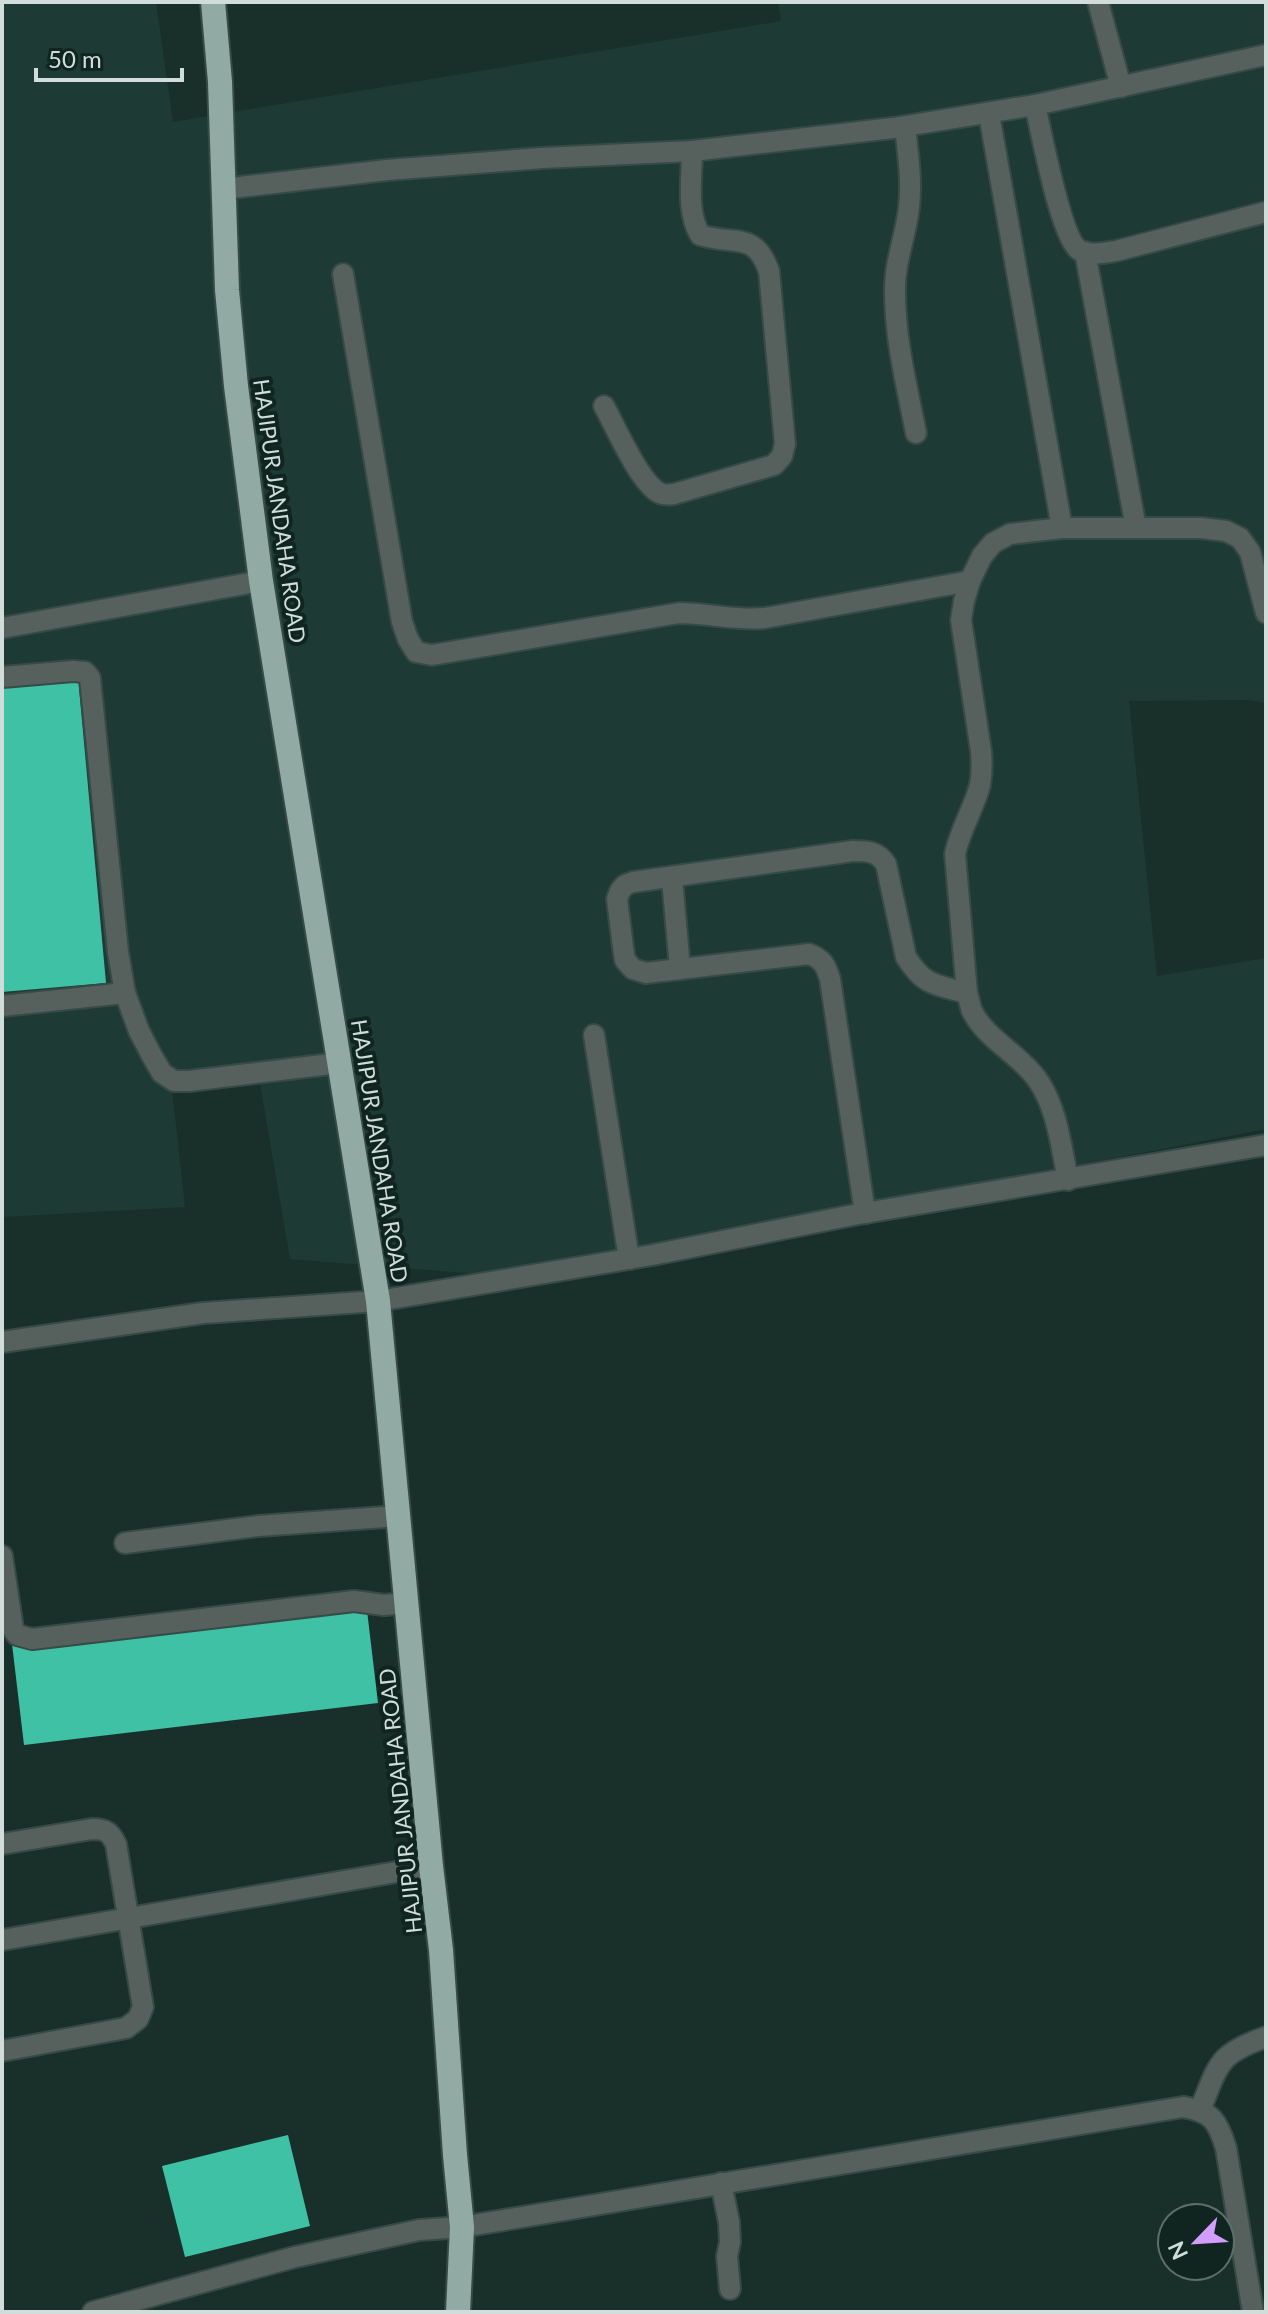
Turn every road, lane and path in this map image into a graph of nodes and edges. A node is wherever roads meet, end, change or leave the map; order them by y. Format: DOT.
graph roads {
  1 [pos="213,2"];
  2 [pos="1098,2"];
  3 [pos="1266,55"];
  4 [pos="1121,87"];
  5 [pos="1035,105"];
  6 [pos="989,114"];
  7 [pos="905,127"];
  8 [pos="692,151"];
  9 [pos="223,189"];
  10 [pos="1266,212"];
  11 [pos="1085,252"];
  12 [pos="343,274"];
  13 [pos="604,406"];
  14 [pos="916,433"];
  15 [pos="1062,528"];
  16 [pos="1136,528"];
  17 [pos="261,581"];
  18 [pos="970,581"];
  19 [pos="1266,613"];
  20 [pos="2,628"];
  21 [pos="2,677"];
  22 [pos="672,878"];
  23 [pos="680,969"];
  24 [pos="125,993"];
  25 [pos="967,993"];
  26 [pos="2,1006"];
  27 [pos="594,1035"];
  28 [pos="339,1063"];
  29 [pos="1266,1145"];
  30 [pos="1068,1180"];
  31 [pos="865,1213"];
  32 [pos="629,1259"];
  33 [pos="378,1301"];
  34 [pos="2,1342"];
  35 [pos="399,1516"];
  36 [pos="125,1543"];
  37 [pos="2,1556"];
  38 [pos="407,1603"];
  39 [pos="2,1844"];
  40 [pos="431,1866"];
  41 [pos="127,1917"];
  42 [pos="2,1940"];
  43 [pos="1266,2037"];
  44 [pos="2,2051"];
  45 [pos="1200,2110"];
  46 [pos="721,2183"];
  47 [pos="462,2227"];
  48 [pos="730,2289"];
  49 [pos="93,2312"];
  50 [pos="458,2312"];
  51 [pos="1253,2312"];
  1 -- 9 [label="highway, HAJIPUR JANDAHA ROAD"];
  2 -- 4 [label="street"];
  3 -- 4 [label="street"];
  4 -- 5 [label="street"];
  5 -- 6 [label="street"];
  5 -- 11 [label="street"];
  6 -- 7 [label="street"];
  6 -- 15 [label="street"];
  7 -- 8 [label="street"];
  7 -- 14 [label="street"];
  8 -- 9 [label="street"];
  8 -- 13 [label="street"];
  9 -- 17 [label="highway, HAJIPUR JANDAHA ROAD"];
  10 -- 11 [label="street"];
  11 -- 16 [label="street"];
  12 -- 18 [label="street"];
  15 -- 16 [label="street"];
  15 -- 18 [label="street"];
  16 -- 19 [label="street"];
  17 -- 20 [label="street"];
  17 -- 28 [label="highway, HAJIPUR JANDAHA ROAD"];
  18 -- 25 [label="street"];
  21 -- 24 [label="street"];
  22 -- 23 [label="street"];
  22 -- 23 [label="street"];
  22 -- 25 [label="street"];
  23 -- 31 [label="street"];
  24 -- 26 [label="street"];
  24 -- 28 [label="street"];
  25 -- 30 [label="street"];
  27 -- 32 [label="street"];
  28 -- 33 [label="highway, HAJIPUR JANDAHA ROAD"];
  29 -- 30 [label="street"];
  30 -- 31 [label="street"];
  31 -- 32 [label="street"];
  32 -- 33 [label="street"];
  33 -- 34 [label="street"];
  33 -- 35 [label="highway, HAJIPUR JANDAHA ROAD"];
  35 -- 36 [label="street"];
  35 -- 38 [label="highway, HAJIPUR JANDAHA ROAD"];
  37 -- 38 [label="street"];
  38 -- 40 [label="highway, HAJIPUR JANDAHA ROAD"];
  39 -- 41 [label="street"];
  40 -- 41 [label="street"];
  40 -- 47 [label="highway, HAJIPUR JANDAHA ROAD"];
  41 -- 42 [label="street"];
  41 -- 44 [label="street"];
  43 -- 45 [label="street"];
  45 -- 46 [label="street"];
  45 -- 51 [label="street"];
  46 -- 47 [label="street"];
  46 -- 48 [label="street"];
  47 -- 49 [label="street"];
  47 -- 50 [label="highway, HAJIPUR JANDAHA ROAD"];
}
